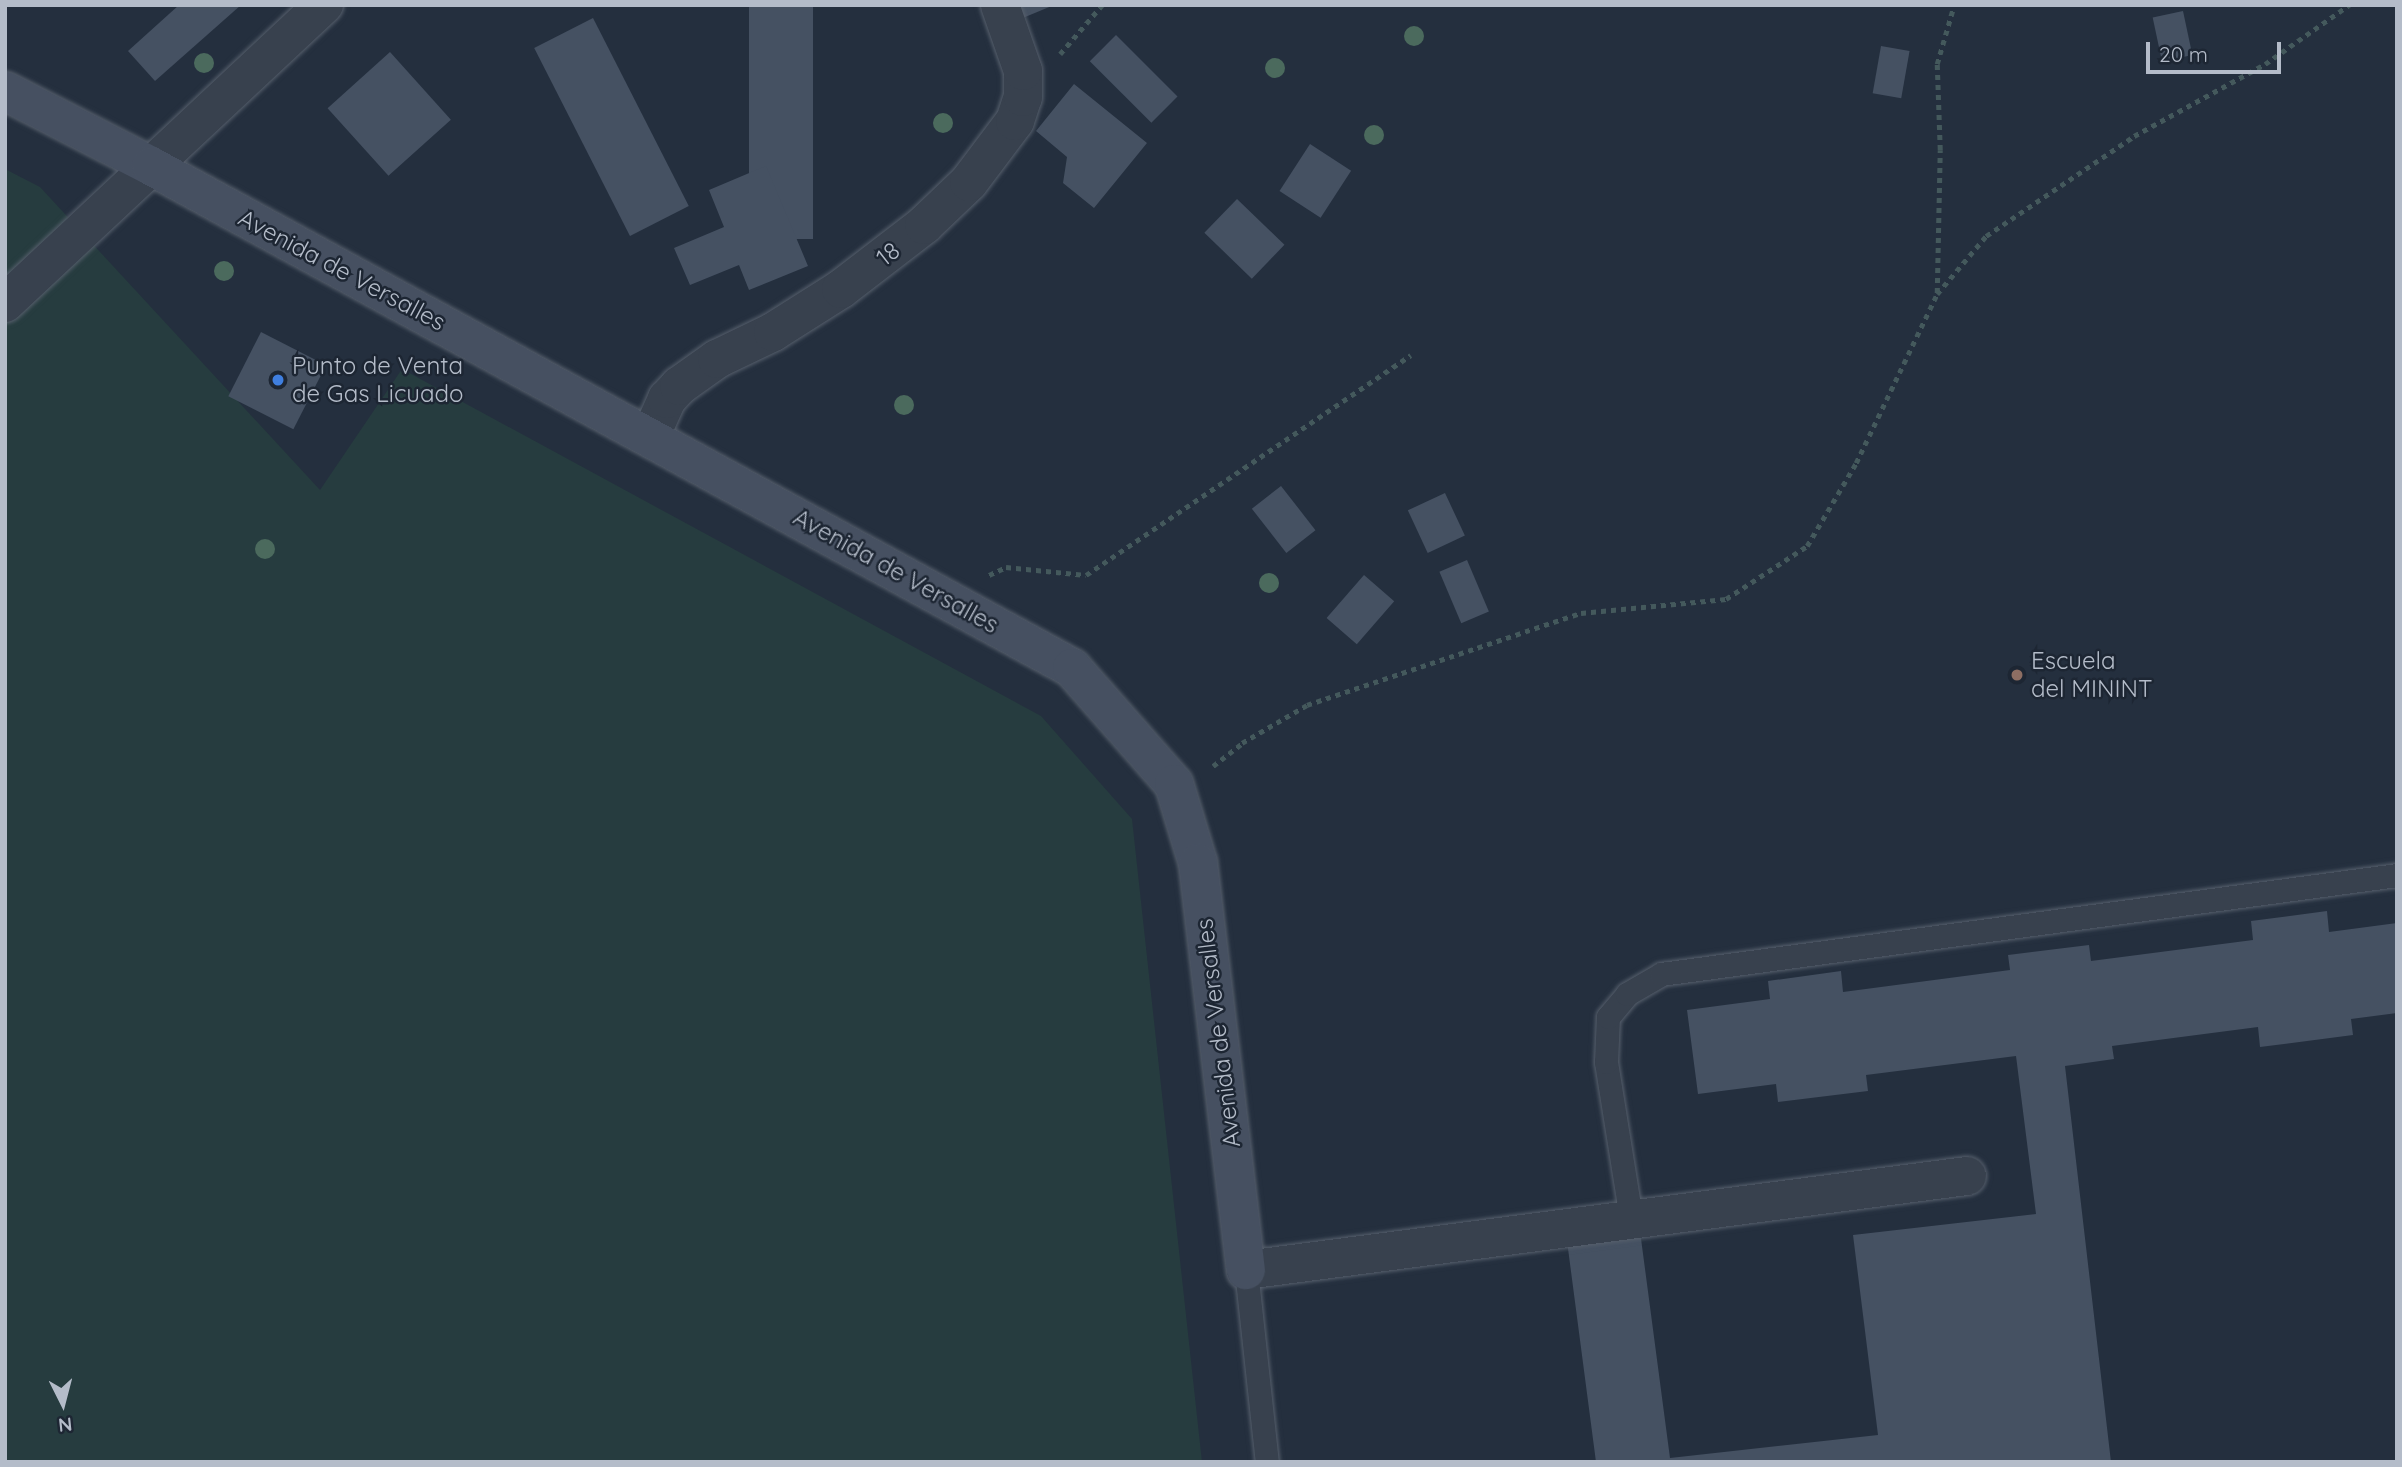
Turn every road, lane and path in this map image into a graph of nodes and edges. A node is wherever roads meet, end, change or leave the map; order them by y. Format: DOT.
graph roads {
  1 [pos="324,5"];
  2 [pos="1000,5"];
  3 [pos="1954,5"];
  4 [pos="2349,5"];
  5 [pos="5,91"];
  6 [pos="150,166"];
  7 [pos="1937,294"];
  8 [pos="5,303"];
  9 [pos="1411,355"];
  10 [pos="650,436"];
  11 [pos="945,599"];
  12 [pos="1177,794"];
  13 [pos="2397,875"];
  14 [pos="1967,1176"];
  15 [pos="1631,1218"];
  16 [pos="1246,1270"];
  17 [pos="1267,1462"];
  1 -- 6 [label="street"];
  2 -- 10 [label="street, 18"];
  3 -- 7 [label="path"];
  4 -- 7 [label="path"];
  5 -- 6 [label="street, Avenida de Versalles"];
  6 -- 8 [label="street"];
  6 -- 10 [label="street, Avenida de Versalles"];
  7 -- 12 [label="path"];
  9 -- 11 [label="path"];
  10 -- 11 [label="street, Avenida de Versalles"];
  11 -- 12 [label="street, Avenida de Versalles"];
  12 -- 16 [label="street, Avenida de Versalles"];
  13 -- 15 [label="lane"];
  14 -- 15 [label="street"];
  15 -- 16 [label="street"];
  16 -- 17 [label="lane"];
}
